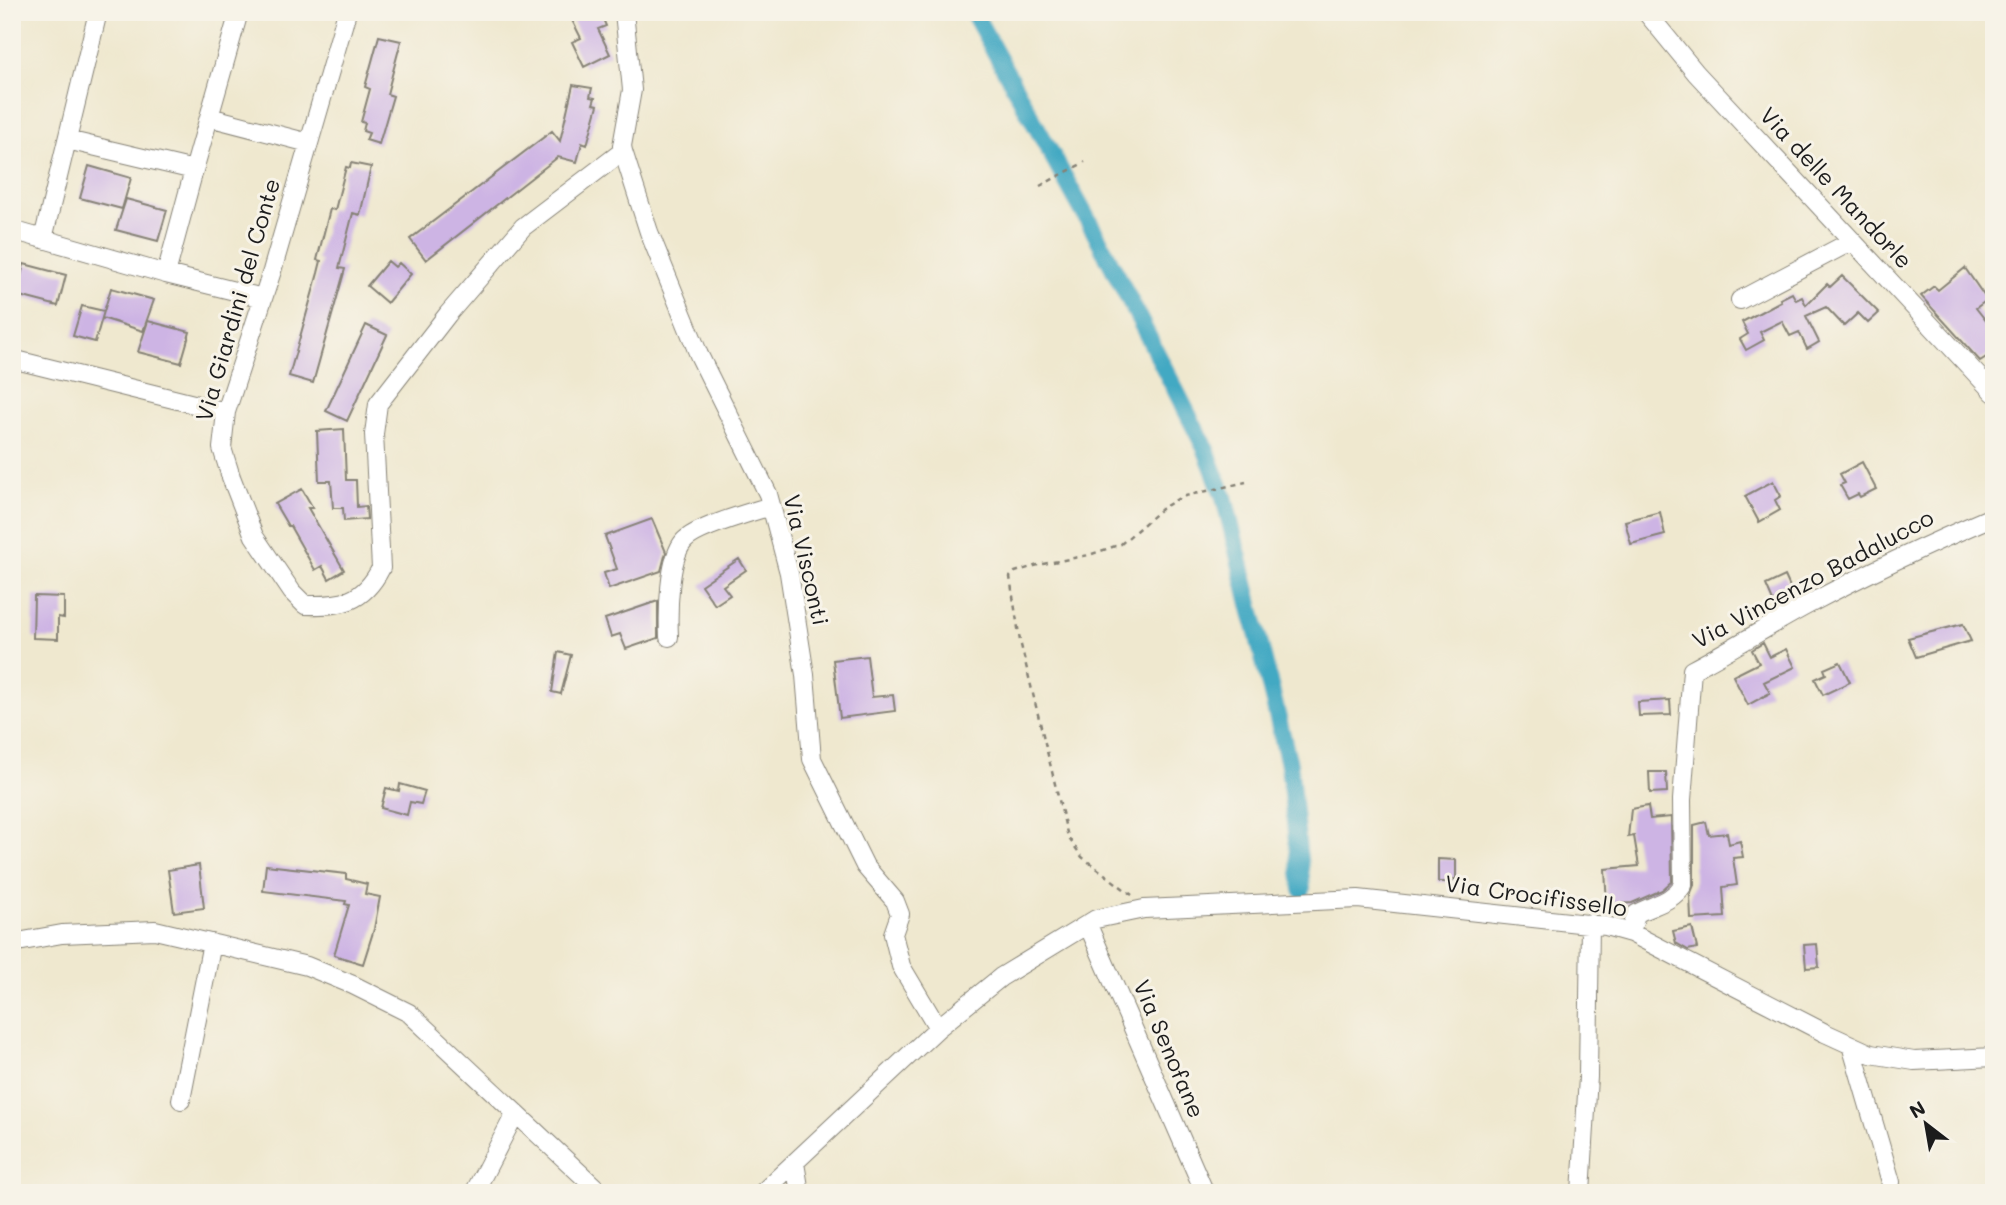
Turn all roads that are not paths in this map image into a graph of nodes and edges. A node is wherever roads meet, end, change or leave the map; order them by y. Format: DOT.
graph roads {
  1 [pos="98,12"];
  2 [pos="239,12"];
  3 [pos="347,12"];
  4 [pos="624,12"];
  5 [pos="1647,12"];
  6 [pos="209,117"];
  7 [pos="67,140"];
  8 [pos="309,143"];
  9 [pos="623,151"];
  10 [pos="194,170"];
  11 [pos="12,230"];
  12 [pos="43,239"];
  13 [pos="1852,241"];
  14 [pos="166,274"];
  15 [pos="263,298"];
  16 [pos="1740,300"];
  17 [pos="12,359"];
  18 [pos="1994,393"];
  19 [pos="226,412"];
  20 [pos="771,506"];
  21 [pos="1994,516"];
  22 [pos="669,638"];
  23 [pos="1590,923"];
  24 [pos="1088,925"];
  25 [pos="1631,933"];
  26 [pos="12,943"];
  27 [pos="212,943"];
  28 [pos="938,1028"];
  29 [pos="1851,1045"];
  30 [pos="1994,1057"];
  31 [pos="181,1100"];
  32 [pos="515,1114"];
  33 [pos="795,1163"];
  34 [pos="474,1193"];
  35 [pos="601,1193"];
  36 [pos="762,1193"];
  37 [pos="800,1193"];
  38 [pos="1205,1193"];
  39 [pos="1581,1193"];
  40 [pos="1889,1193"];
  1 -- 7 [label="street"];
  2 -- 6 [label="street"];
  3 -- 8 [label="street, Via Giardini del Conte"];
  4 -- 9 [label="street, Via Visconti"];
  5 -- 13 [label="street, Via delle Mandorle"];
  6 -- 8 [label="street"];
  6 -- 10 [label="street"];
  7 -- 10 [label="street"];
  7 -- 12 [label="street"];
  8 -- 15 [label="street, Via Giardini del Conte"];
  9 -- 19 [label="street, Via Giardini del Conte"];
  9 -- 20 [label="street, Via Visconti"];
  10 -- 14 [label="street"];
  11 -- 12 [label="street"];
  12 -- 14 [label="street"];
  13 -- 16 [label="street"];
  13 -- 18 [label="street, Via delle Mandorle"];
  14 -- 15 [label="street"];
  15 -- 19 [label="street, Via Giardini del Conte"];
  17 -- 19 [label="street"];
  20 -- 22 [label="street"];
  20 -- 28 [label="street, Via Visconti"];
  21 -- 25 [label="street, Via Vincenzo Badalucco"];
  23 -- 24 [label="street, Via Crocifissello"];
  23 -- 25 [label="street, Via Crocifissello"];
  23 -- 39 [label="street"];
  24 -- 28 [label="street, Via Crocifissello"];
  24 -- 38 [label="street, Via Senofane"];
  25 -- 29 [label="street, Via Crocifissello"];
  26 -- 27 [label="street"];
  27 -- 31 [label="street"];
  27 -- 32 [label="street"];
  28 -- 33 [label="street, Via Crocifissello"];
  29 -- 30 [label="street, Via Crocifissello"];
  29 -- 40 [label="street"];
  32 -- 34 [label="street"];
  32 -- 35 [label="street"];
  33 -- 36 [label="street, Via Crocifissello"];
  33 -- 37 [label="street"];
}
